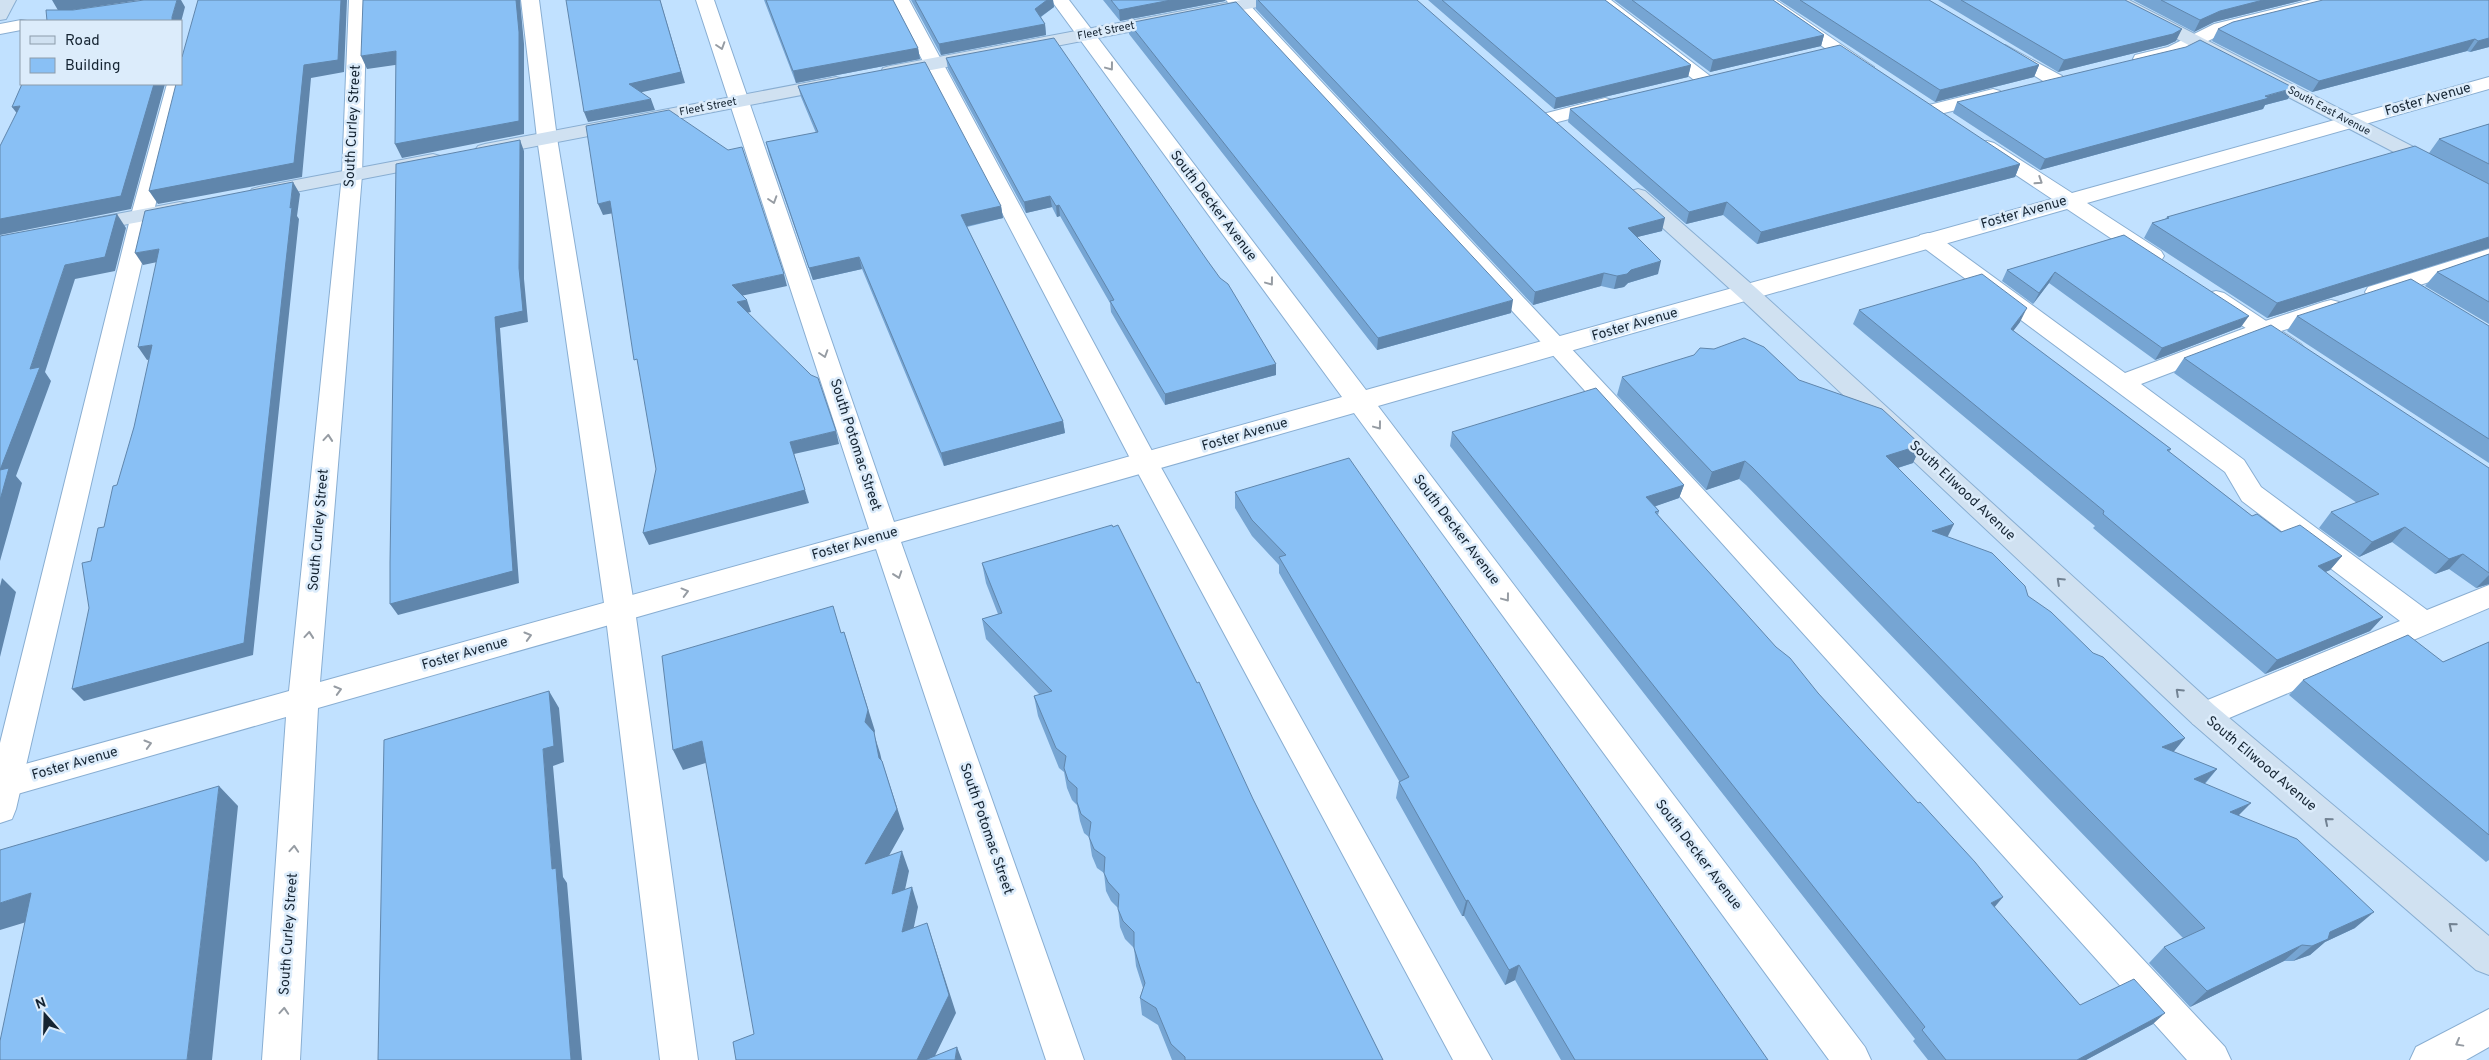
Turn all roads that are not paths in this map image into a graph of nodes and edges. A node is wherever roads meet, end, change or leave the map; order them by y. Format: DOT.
graph roads {
  1 [pos="7,0"];
  2 [pos="358,0"];
  3 [pos="530,0"];
  4 [pos="706,0"];
  5 [pos="900,0"];
  6 [pos="1060,0"];
  7 [pos="1268,0"];
  8 [pos="1600,0"];
  9 [pos="1764,0"];
  10 [pos="2116,0"];
  11 [pos="2325,1"];
  12 [pos="1238,3"];
  13 [pos="0,15"];
  14 [pos="20,25"];
  15 [pos="0,29"];
  16 [pos="1086,35"];
  17 [pos="1989,40"];
  18 [pos="2193,40"];
  19 [pos="1839,49"];
  20 [pos="1810,56"];
  21 [pos="2128,62"];
  22 [pos="936,64"];
  23 [pos="1724,75"];
  24 [pos="2073,75"];
  25 [pos="1705,79"];
  26 [pos="1885,80"];
  27 [pos="2055,80"];
  28 [pos="2489,83"];
  29 [pos="1686,84"];
  30 [pos="176,85"];
  31 [pos="2028,86"];
  32 [pos="2009,91"];
  33 [pos="740,101"];
  34 [pos="1618,101"];
  35 [pos="2351,122"];
  36 [pos="1572,137"];
  37 [pos="547,138"];
  38 [pos="470,153"];
  39 [pos="450,157"];
  40 [pos="352,175"];
  41 [pos="1616,176"];
  42 [pos="2489,194"];
  43 [pos="240,197"];
  44 [pos="2068,200"];
  45 [pos="201,204"];
  46 [pos="142,216"];
  47 [pos="66,230"];
  48 [pos="1928,240"];
  49 [pos="2489,256"];
  50 [pos="2166,265"];
  51 [pos="2402,284"];
  52 [pos="2199,286"];
  53 [pos="1748,293"];
  54 [pos="2426,298"];
  55 [pos="2264,329"];
  56 [pos="1558,347"];
  57 [pos="2314,362"];
  58 [pos="2121,383"];
  59 [pos="1360,402"];
  60 [pos="1145,462"];
  61 [pos="885,535"];
  62 [pos="2489,596"];
  63 [pos="620,610"];
  64 [pos="2424,623"];
  65 [pos="303,700"];
  66 [pos="2204,715"];
  67 [pos="3,784"];
  68 [pos="0,809"];
  69 [pos="2489,958"];
  70 [pos="2489,1027"];
  71 [pos="281,1060"];
  72 [pos="679,1060"];
  73 [pos="1065,1060"];
  74 [pos="1473,1060"];
  75 [pos="1852,1060"];
  76 [pos="2212,1060"];
  77 [pos="2429,1060"];
  1 -- 13 [label="street"];
  2 -- 40 [label="street, South Curley Street"];
  3 -- 37 [label="street"];
  4 -- 33 [label="street, South Potomac Street, one-way"];
  5 -- 22 [label="street"];
  6 -- 16 [label="street, South Decker Avenue"];
  7 -- 12 [label="street, Fleet Street"];
  8 -- 25 [label="street"];
  9 -- 19 [label="street"];
  10 -- 18 [label="street, South East Avenue"];
  11 -- 18 [label="street"];
  12 -- 16 [label="street, Fleet Street"];
  12 -- 56 [label="street"];
  14 -- 15 [label="street"];
  16 -- 22 [label="street, Fleet Street"];
  16 -- 59 [label="street, South Decker Avenue, one-way"];
  17 -- 27 [label="street"];
  18 -- 21 [label="street"];
  18 -- 35 [label="street, South East Avenue"];
  19 -- 20 [label="street"];
  19 -- 26 [label="street"];
  22 -- 33 [label="street, Fleet Street"];
  22 -- 60 [label="street"];
  23 -- 25 [label="street"];
  24 -- 27 [label="street"];
  25 -- 29 [label="street"];
  27 -- 31 [label="street"];
  28 -- 35 [label="street, Foster Avenue"];
  30 -- 46 [label="street"];
  32 -- 44 [label="street, one-way"];
  33 -- 37 [label="street, Fleet Street"];
  33 -- 61 [label="street, South Potomac Street, one-way"];
  34 -- 36 [label="street"];
  35 -- 42 [label="street, South East Avenue"];
  35 -- 44 [label="street, Foster Avenue"];
  37 -- 38 [label="street, Fleet Street"];
  37 -- 63 [label="street"];
  39 -- 40 [label="street"];
  40 -- 43 [label="street"];
  65 -- 40 [label="street, South Curley Street, one-way"];
  41 -- 53 [label="street, South Ellwood Avenue"];
  44 -- 48 [label="street, Foster Avenue"];
  44 -- 50 [label="street"];
  45 -- 46 [label="street"];
  46 -- 47 [label="street"];
  46 -- 67 [label="street"];
  48 -- 53 [label="street, Foster Avenue"];
  48 -- 58 [label="street"];
  49 -- 51 [label="street"];
  51 -- 54 [label="street"];
  51 -- 55 [label="street"];
  52 -- 55 [label="street"];
  53 -- 56 [label="street, Foster Avenue"];
  66 -- 53 [label="street, South Ellwood Avenue, one-way"];
  55 -- 57 [label="street"];
  55 -- 58 [label="street"];
  56 -- 59 [label="street, Foster Avenue"];
  56 -- 76 [label="street"];
  58 -- 64 [label="street"];
  59 -- 60 [label="street, Foster Avenue"];
  59 -- 75 [label="street, South Decker Avenue, one-way"];
  60 -- 61 [label="street, Foster Avenue"];
  60 -- 74 [label="street"];
  63 -- 61 [label="street, Foster Avenue, one-way"];
  61 -- 73 [label="street, South Potomac Street, one-way"];
  62 -- 64 [label="street"];
  65 -- 63 [label="street, Foster Avenue, one-way"];
  63 -- 72 [label="street"];
  64 -- 66 [label="street"];
  67 -- 65 [label="street, Foster Avenue, one-way"];
  71 -- 65 [label="street, South Curley Street, one-way"];
  69 -- 66 [label="street, South Ellwood Avenue, one-way"];
  67 -- 68 [label="street"];
  70 -- 77 [label="street, one-way"];
}
